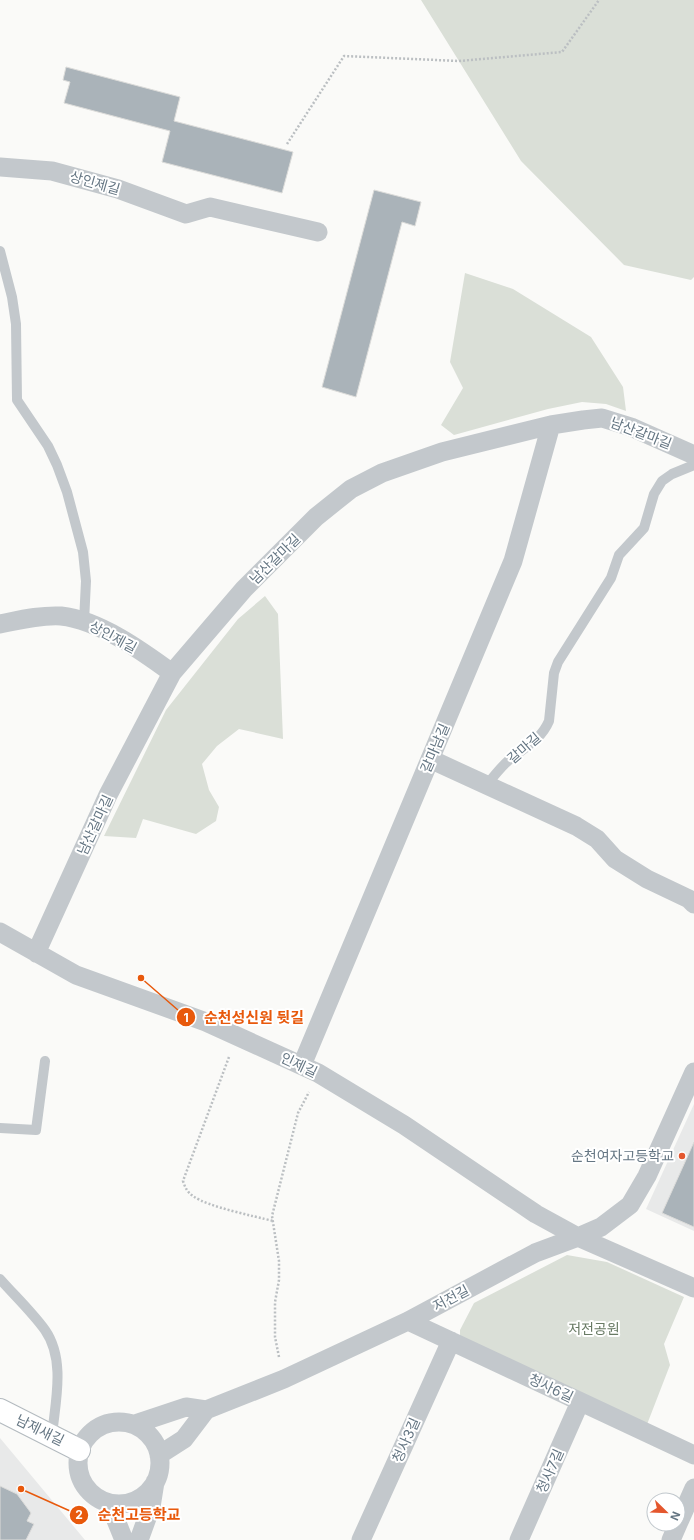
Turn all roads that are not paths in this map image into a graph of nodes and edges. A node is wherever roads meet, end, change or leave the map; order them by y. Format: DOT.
graph roads {
  1 [pos="0,167"];
  2 [pos="318,232"];
  3 [pos="0,252"];
  4 [pos="551,425"];
  5 [pos="694,454"];
  6 [pos="694,465"];
  7 [pos="84,622"];
  8 [pos="0,624"];
  9 [pos="172,673"];
  10 [pos="430,759"];
  11 [pos="486,786"];
  12 [pos="694,904"];
  13 [pos="0,932"];
  14 [pos="36,953"];
  15 [pos="45,1061"];
  16 [pos="310,1069"];
  17 [pos="694,1072"];
  18 [pos="0,1128"];
  19 [pos="578,1236"];
  20 [pos="0,1279"];
  21 [pos="694,1288"];
  22 [pos="408,1321"];
  23 [pos="451,1341"];
  24 [pos="580,1402"];
  25 [pos="0,1410"];
  26 [pos="206,1410"];
  27 [pos="135,1424"];
  28 [pos="52,1436"];
  29 [pos="79,1450"];
  30 [pos="159,1455"];
  31 [pos="694,1455"];
  32 [pos="155,1482"];
  33 [pos="694,1488"];
  34 [pos="109,1503"];
  35 [pos="686,1506"];
  36 [pos="124,1540"];
  37 [pos="139,1540"];
  38 [pos="361,1540"];
  39 [pos="519,1540"];
  1 -- 2 [label="street, 상인제길"];
  3 -- 7 [label="lane"];
  4 -- 5 [label="street, 남산갈마길"];
  4 -- 9 [label="street, 남산갈마길"];
  4 -- 10 [label="street, 갈마남길"];
  6 -- 11 [label="lane, 갈마길"];
  7 -- 8 [label="street, 상인제길"];
  7 -- 9 [label="street, 상인제길"];
  9 -- 14 [label="street, 남산갈마길"];
  10 -- 11 [label="street"];
  10 -- 16 [label="street, 갈마남길"];
  11 -- 12 [label="street"];
  13 -- 14 [label="street, 인제길"];
  14 -- 16 [label="street, 인제길"];
  15 -- 18 [label="lane"];
  16 -- 19 [label="street, 인제길"];
  17 -- 19 [label="street, 저전길"];
  19 -- 21 [label="street"];
  19 -- 22 [label="street, 저전길"];
  20 -- 28 [label="lane"];
  22 -- 23 [label="street, 청사6길"];
  22 -- 26 [label="street, 저전길"];
  23 -- 24 [label="street, 청사6길"];
  23 -- 38 [label="street, 청사3길"];
  24 -- 31 [label="street, 청사6길"];
  24 -- 39 [label="street, 청사7길"];
  25 -- 28 [label="street, 남제새길"];
  26 -- 27 [label="street"];
  26 -- 30 [label="street"];
  27 -- 29 [label="street"];
  27 -- 30 [label="street"];
  28 -- 29 [label="street, 남제새길"];
  29 -- 34 [label="street"];
  30 -- 32 [label="street"];
  32 -- 34 [label="street"];
  32 -- 37 [label="street"];
  33 -- 35 [label="street"];
  34 -- 36 [label="street"];
}
